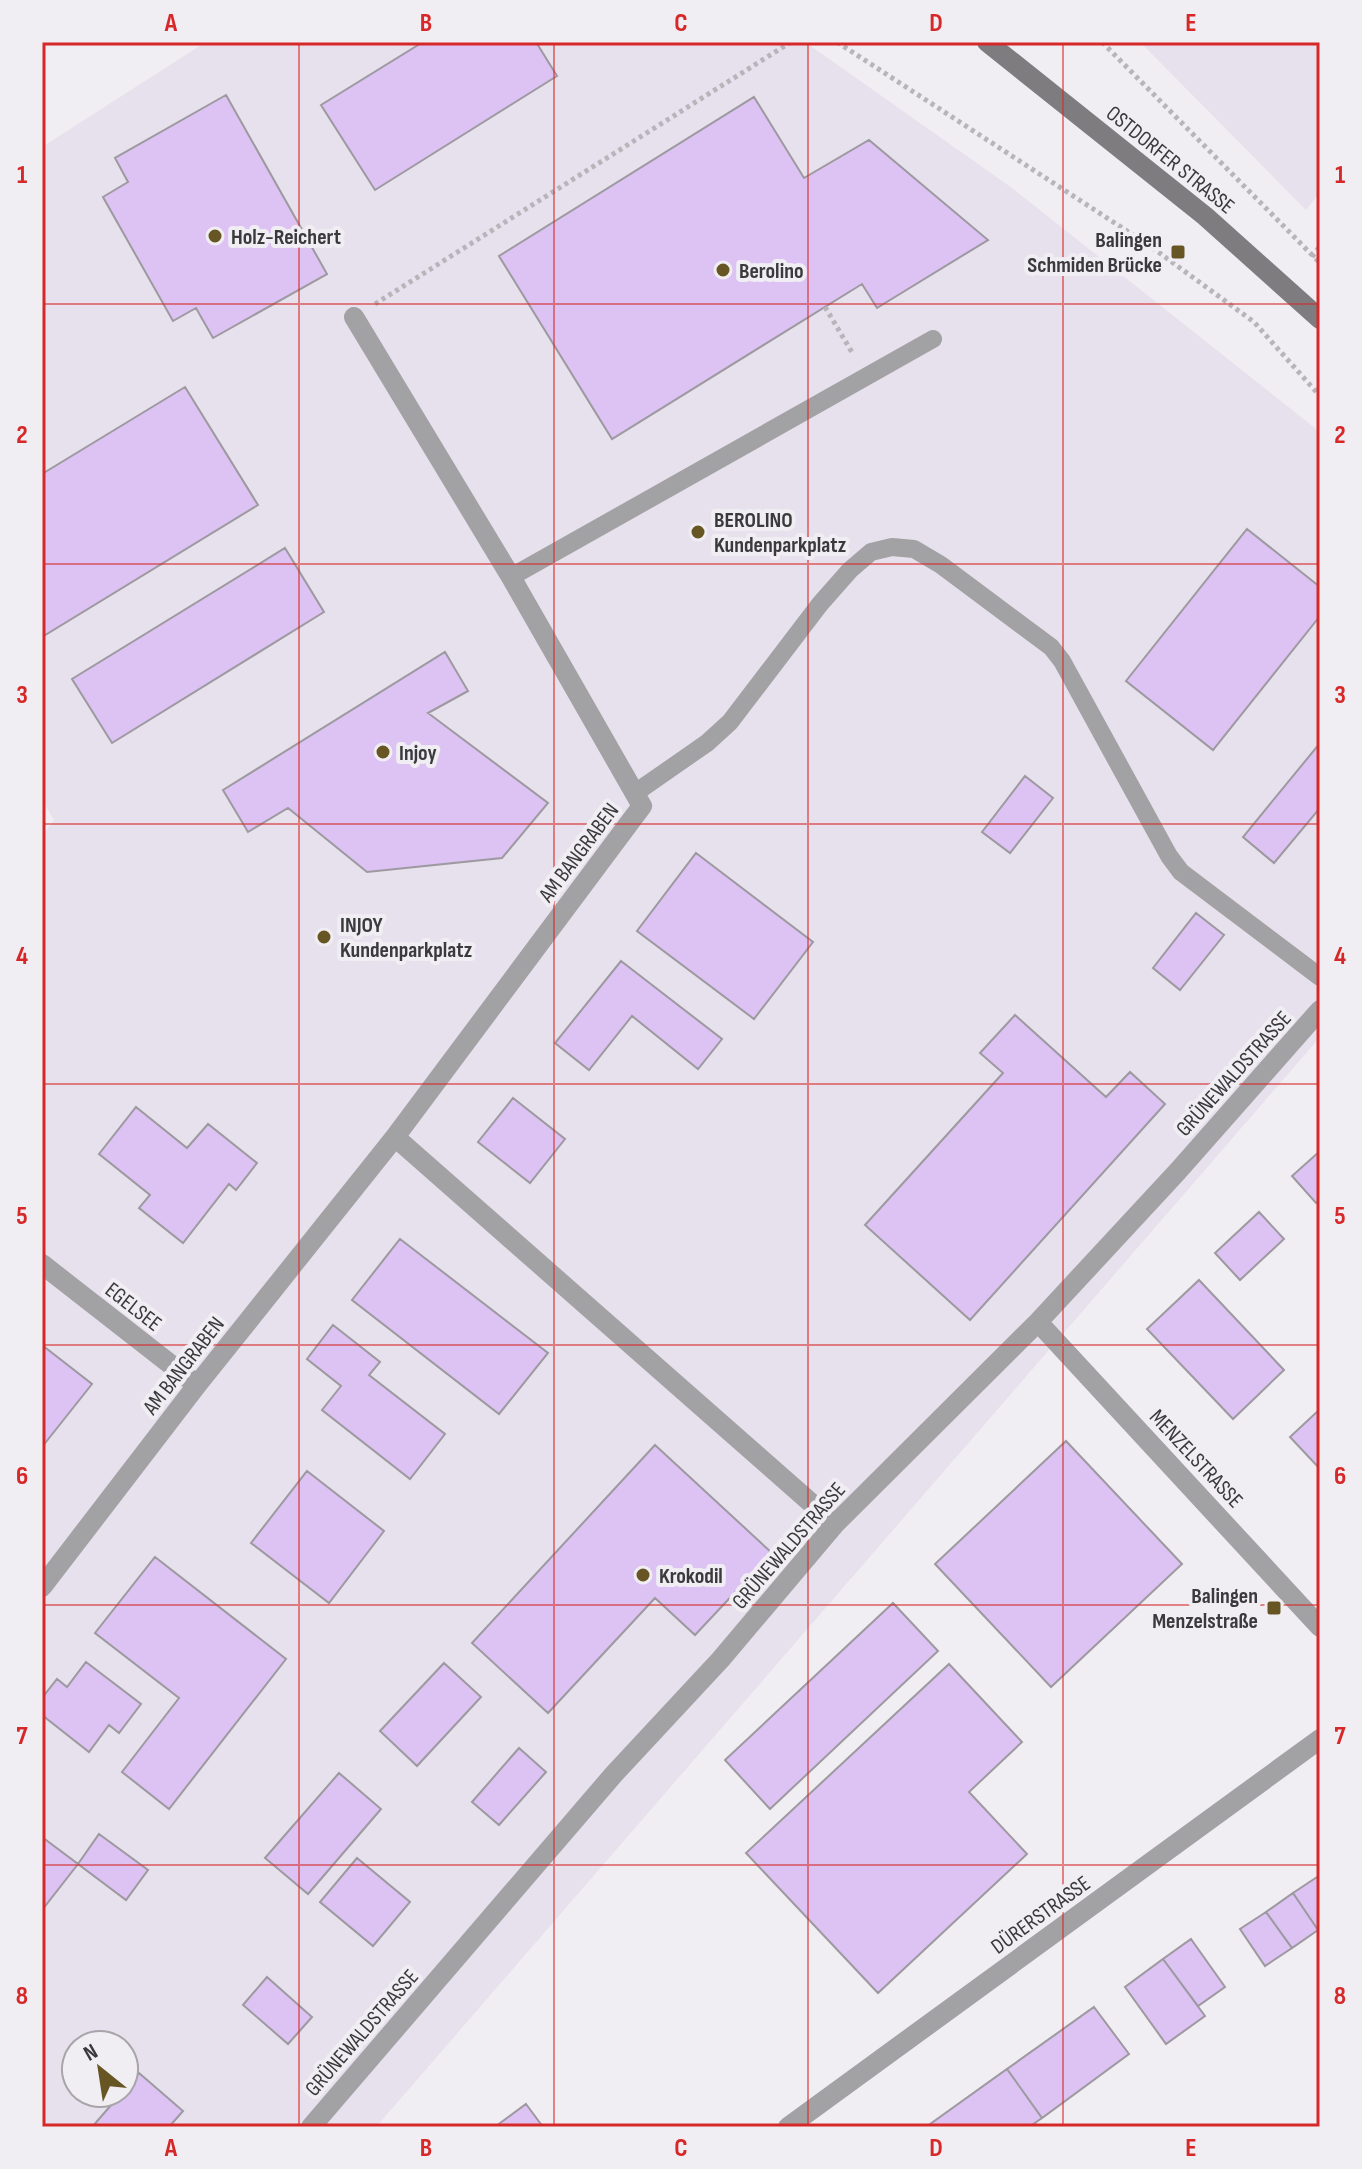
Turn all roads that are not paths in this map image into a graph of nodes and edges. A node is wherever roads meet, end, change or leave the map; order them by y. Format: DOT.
graph roads {
  1 [pos="987,42"];
  2 [pos="354,317"];
  3 [pos="1320,319"];
  4 [pos="933,339"];
  5 [pos="511,577"];
  6 [pos="635,793"];
  7 [pos="1320,977"];
  8 [pos="1320,1010"];
  9 [pos="395,1137"];
  10 [pos="42,1264"];
  11 [pos="1038,1322"];
  12 [pos="197,1385"];
  13 [pos="835,1524"];
  14 [pos="42,1587"];
  15 [pos="1320,1627"];
  16 [pos="1320,1739"];
  17 [pos="311,2127"];
  18 [pos="788,2127"];
  1 -- 3 [label="main road, OSTDORFER STRASSE"];
  2 -- 5 [label="street, AM BANGRABEN"];
  4 -- 5 [label="lane"];
  5 -- 6 [label="street, AM BANGRABEN"];
  6 -- 7 [label="lane"];
  6 -- 9 [label="street, AM BANGRABEN"];
  8 -- 11 [label="street, GRÜNEWALDSTRASSE"];
  9 -- 12 [label="street, AM BANGRABEN"];
  9 -- 13 [label="street"];
  10 -- 12 [label="street, EGELSEE"];
  11 -- 13 [label="street, GRÜNEWALDSTRASSE"];
  11 -- 15 [label="street, MENZELSTRASSE"];
  12 -- 14 [label="street, AM BANGRABEN"];
  13 -- 17 [label="street, GRÜNEWALDSTRASSE"];
  16 -- 18 [label="street, DÜRERSTRASSE"];
}
